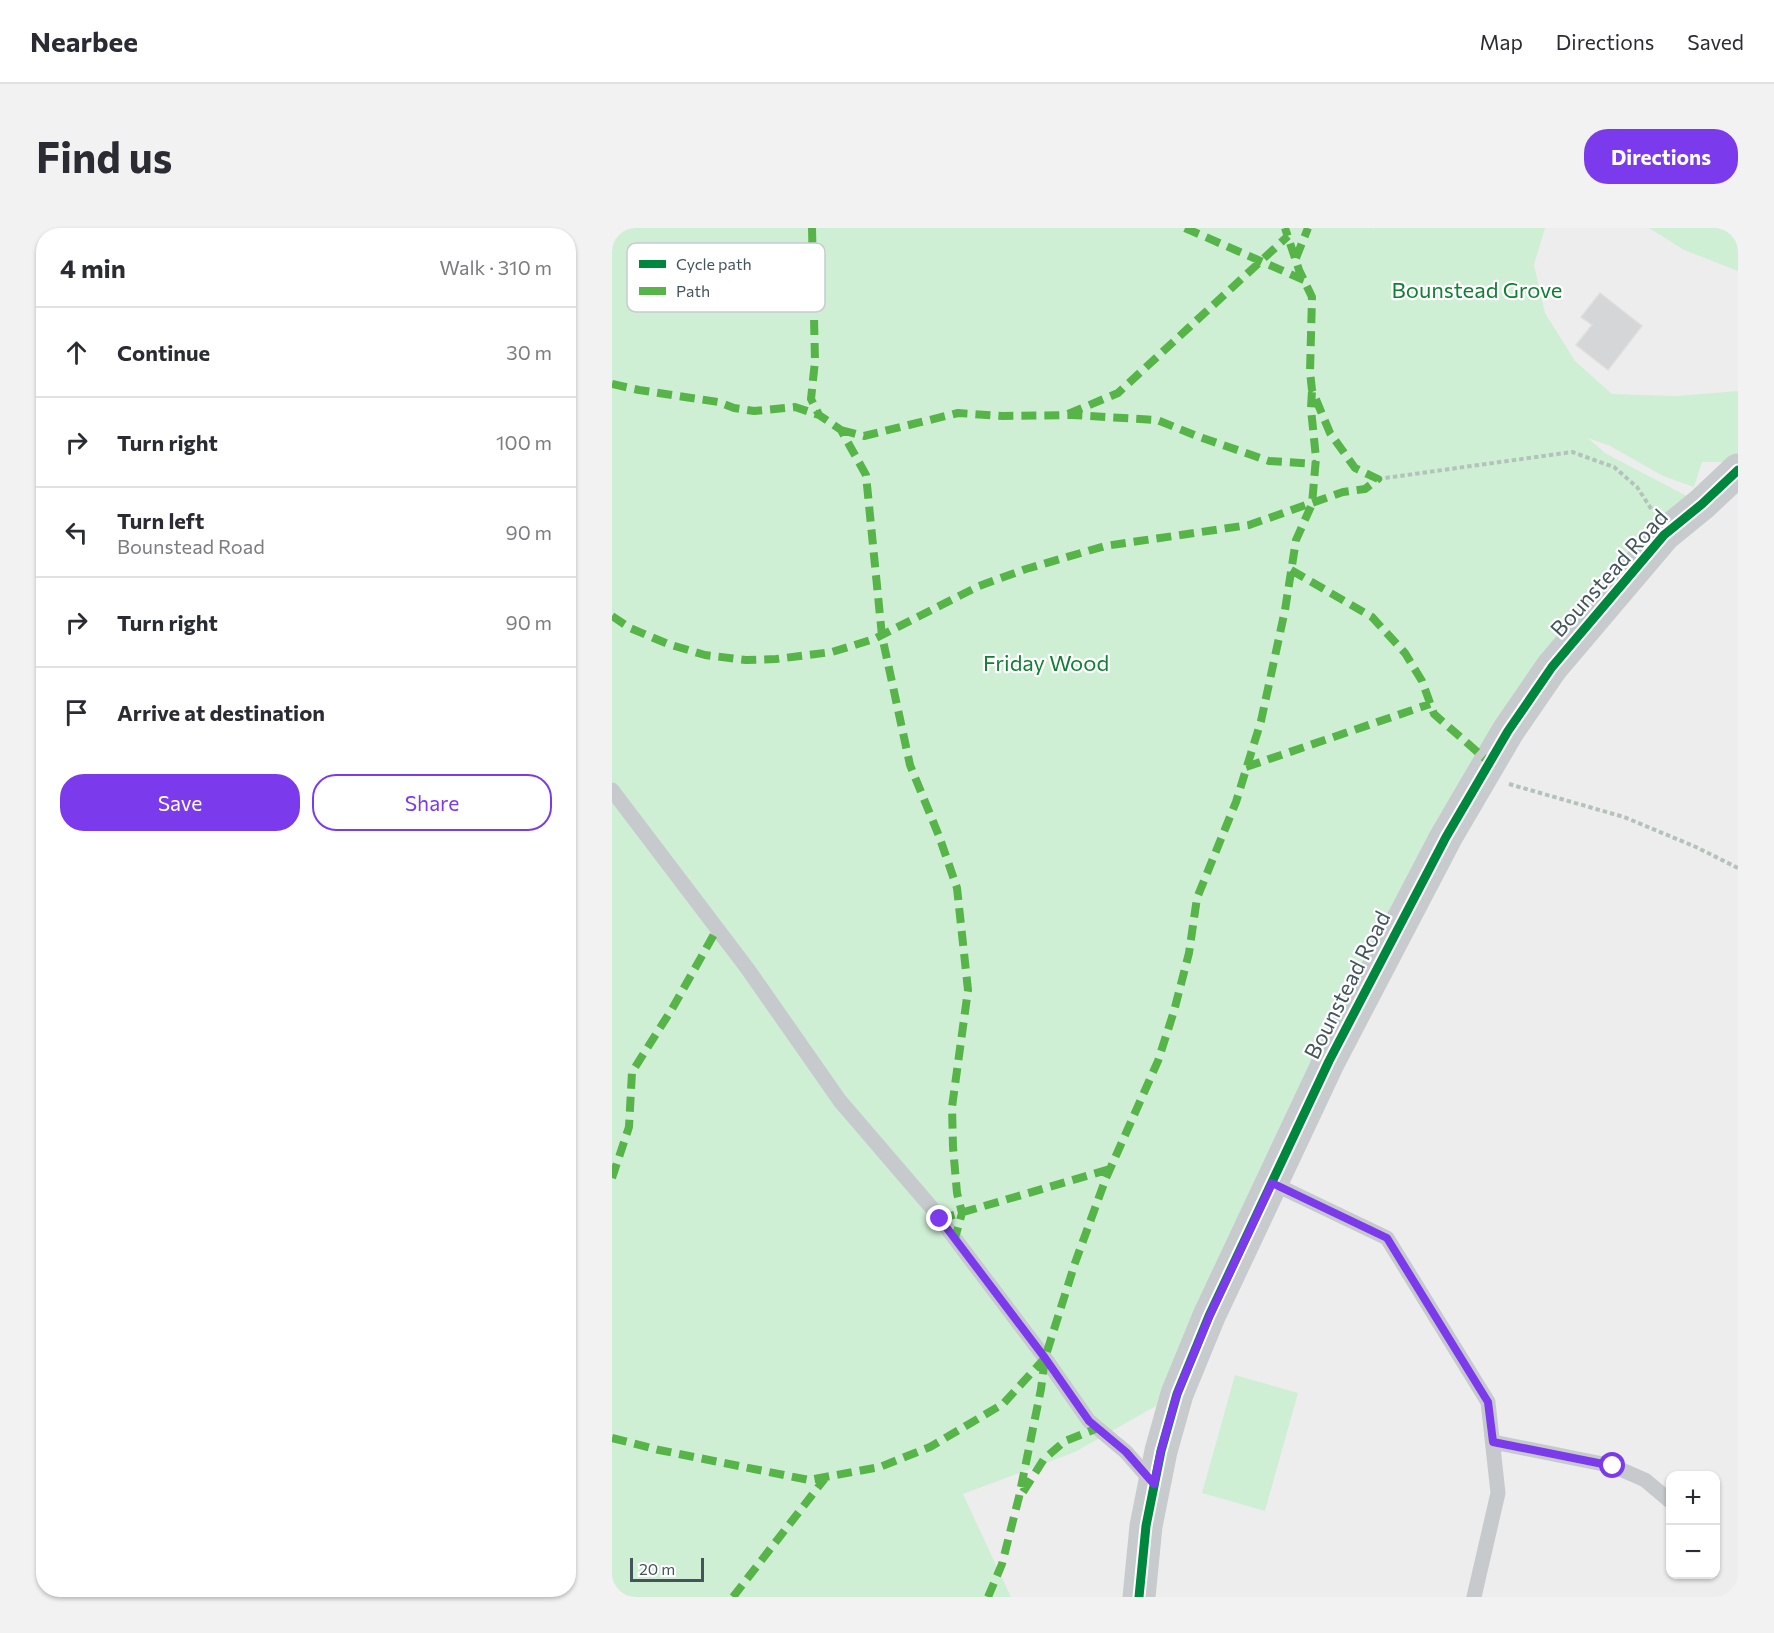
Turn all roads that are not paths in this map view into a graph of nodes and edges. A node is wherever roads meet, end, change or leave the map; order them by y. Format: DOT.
graph roads {
  1 [pos="1738,470"];
  2 [pos="612,790"];
  3 [pos="1272,1183"];
  4 [pos="1493,1442"];
  5 [pos="1154,1484"];
  6 [pos="1666,1497"];
  7 [pos="1138,1597"];
  8 [pos="1474,1597"];
  1 -- 3 [label="street, Bounstead Road"];
  2 -- 5 [label="lane"];
  3 -- 4 [label="lane"];
  3 -- 5 [label="street, Bounstead Road"];
  4 -- 6 [label="lane"];
  4 -- 8 [label="lane"];
  5 -- 7 [label="street, Bounstead Road"];
}
